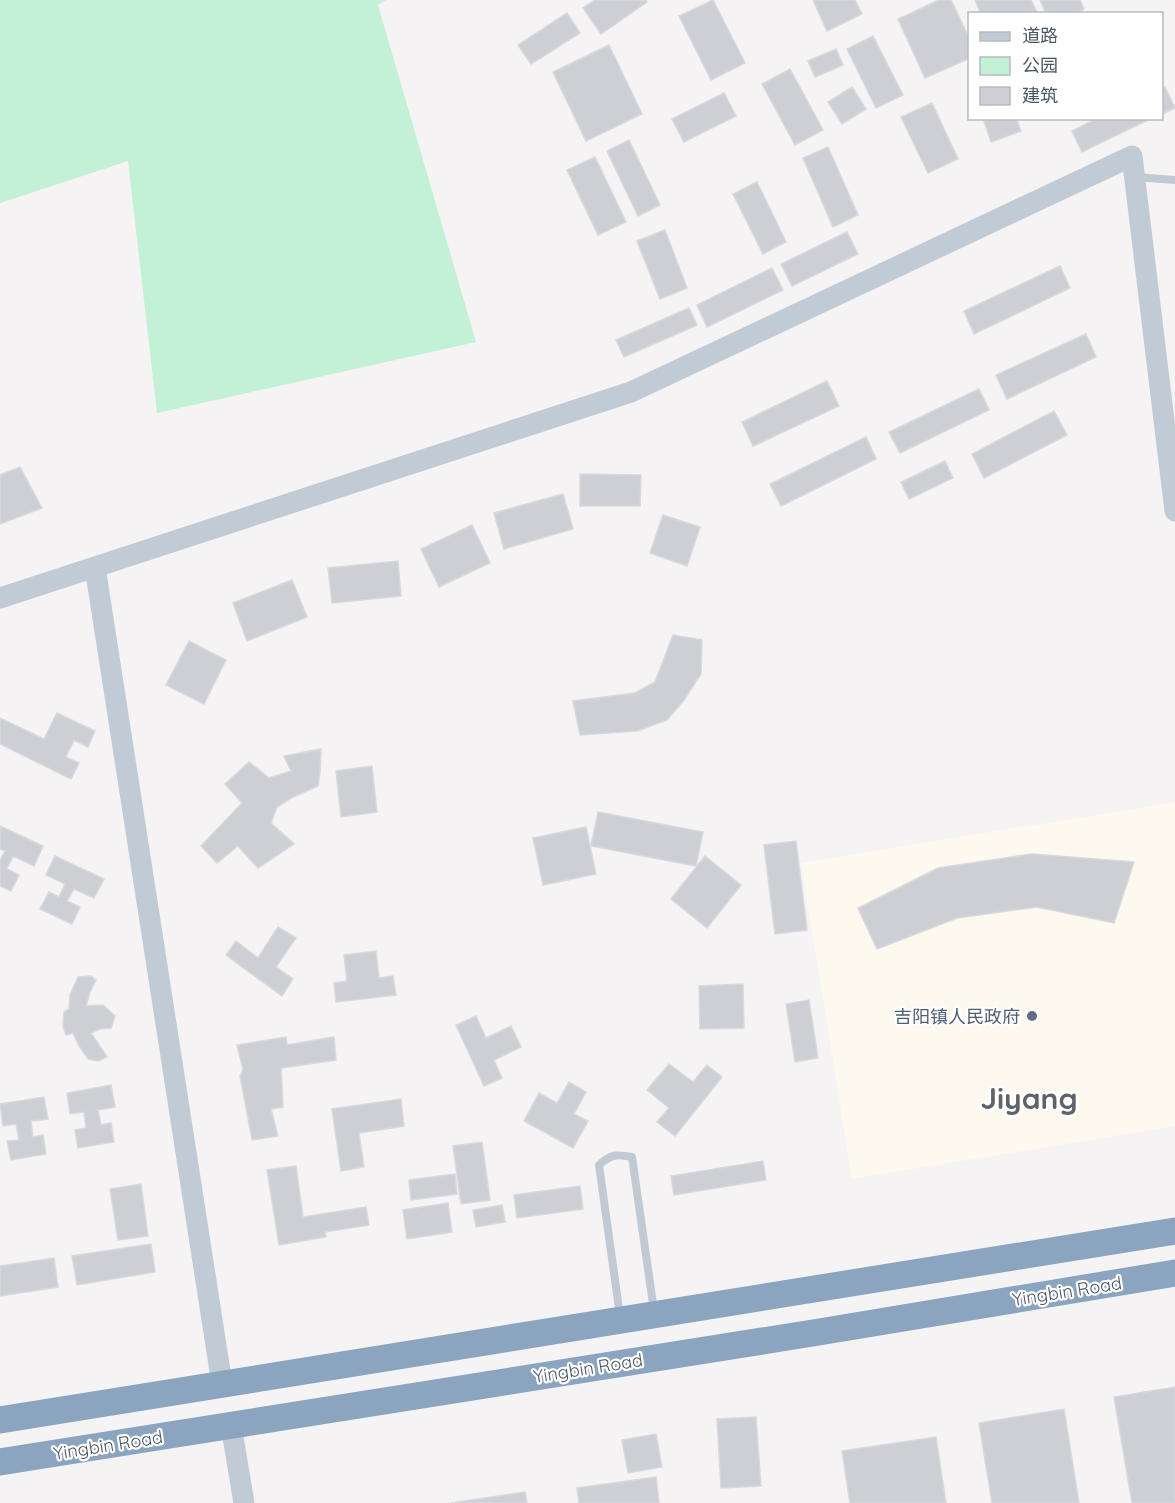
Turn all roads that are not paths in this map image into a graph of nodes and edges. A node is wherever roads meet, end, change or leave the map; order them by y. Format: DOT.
graph roads {
  1 [pos="1134,177"];
  2 [pos="1175,180"];
  3 [pos="1175,511"];
  4 [pos="94,567"];
  5 [pos="0,598"];
  6 [pos="1175,1232"];
  7 [pos="1175,1273"];
  8 [pos="655,1315"];
  9 [pos="621,1321"];
  10 [pos="222,1384"];
  11 [pos="0,1420"];
  12 [pos="231,1425"];
  13 [pos="0,1462"];
  14 [pos="244,1503"];
  1 -- 2 [label="lane"];
  1 -- 3 [label="street"];
  1 -- 4 [label="street"];
  4 -- 5 [label="street"];
  4 -- 10 [label="street"];
  6 -- 8 [label="highway"];
  7 -- 12 [label="highway, Yingbin Road"];
  8 -- 9 [label="highway"];
  8 -- 9 [label="lane"];
  9 -- 10 [label="highway"];
  10 -- 11 [label="highway"];
  12 -- 13 [label="highway, Yingbin Road"];
  12 -- 14 [label="street"];
}
